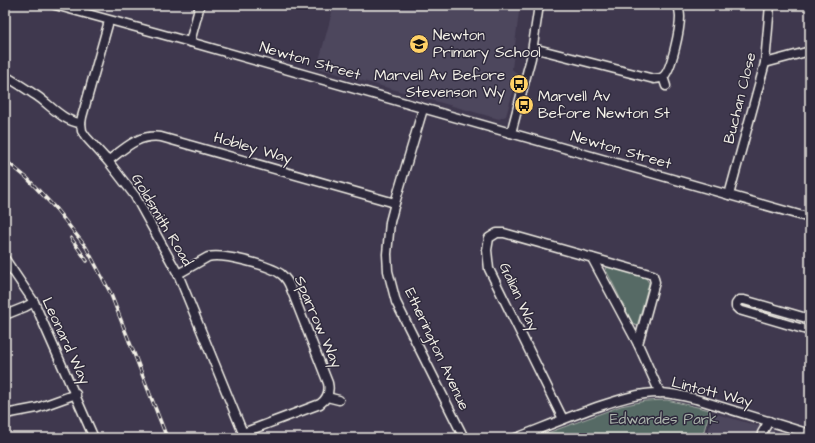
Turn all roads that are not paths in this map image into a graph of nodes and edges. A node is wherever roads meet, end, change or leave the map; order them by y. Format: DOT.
graph roads {
  1 [pos="55,5"];
  2 [pos="200,5"];
  3 [pos="539,5"];
  4 [pos="678,5"];
  5 [pos="770,5"];
  6 [pos="109,21"];
  7 [pos="190,42"];
  8 [pos="533,48"];
  9 [pos="810,51"];
  10 [pos="765,63"];
  11 [pos="5,76"];
  12 [pos="663,77"];
  13 [pos="666,86"];
  14 [pos="424,109"];
  15 [pos="81,123"];
  16 [pos="511,133"];
  17 [pos="108,161"];
  18 [pos="729,195"];
  19 [pos="395,203"];
  20 [pos="810,218"];
  21 [pos="592,258"];
  22 [pos="5,259"];
  23 [pos="178,274"];
  24 [pos="34,302"];
  25 [pos="5,314"];
  26 [pos="810,319"];
  27 [pos="810,331"];
  28 [pos="638,344"];
  29 [pos="660,393"];
  30 [pos="76,394"];
  31 [pos="327,397"];
  32 [pos="338,400"];
  33 [pos="5,414"];
  34 [pos="563,419"];
  35 [pos="769,421"];
  36 [pos="810,434"];
  37 [pos="244,435"];
  38 [pos="94,438"];
  39 [pos="464,438"];
  40 [pos="516,438"];
  41 [pos="762,438"];
  1 -- 6 [label="street, Newton Street"];
  2 -- 7 [label="street"];
  3 -- 8 [label="street"];
  4 -- 12 [label="street"];
  5 -- 10 [label="street, Buchan Close"];
  6 -- 7 [label="street, Newton Street"];
  6 -- 15 [label="street"];
  7 -- 14 [label="street, Newton Street"];
  8 -- 12 [label="street"];
  8 -- 16 [label="street"];
  9 -- 10 [label="street"];
  10 -- 18 [label="street, Buchan Close"];
  11 -- 15 [label="street"];
  12 -- 13 [label="street"];
  14 -- 16 [label="street, Newton Street"];
  14 -- 19 [label="street, Etherington Avenue"];
  15 -- 17 [label="street, Goldsmith Road"];
  16 -- 18 [label="street, Newton Street"];
  17 -- 19 [label="street, Hobley Way"];
  17 -- 23 [label="street, Goldsmith Road"];
  18 -- 20 [label="street, Newton Street"];
  19 -- 39 [label="street, Etherington Avenue"];
  21 -- 28 [label="street"];
  21 -- 28 [label="street, Galian Way"];
  21 -- 34 [label="street, Galian Way"];
  22 -- 24 [label="street, Leonard Way"];
  23 -- 31 [label="street, Sparrow Way"];
  23 -- 37 [label="street, Goldsmith Road"];
  24 -- 25 [label="street"];
  24 -- 30 [label="street, Leonard Way"];
  26 -- 27 [label="street"];
  28 -- 29 [label="street"];
  29 -- 34 [label="street, Lintott Way"];
  29 -- 35 [label="street, Lintott Way"];
  30 -- 33 [label="street"];
  30 -- 38 [label="street, Leonard Way"];
  31 -- 32 [label="street"];
  31 -- 37 [label="street"];
  34 -- 40 [label="street, Lintott Way"];
  35 -- 36 [label="street, Lintott Way"];
  35 -- 41 [label="street"];
}
